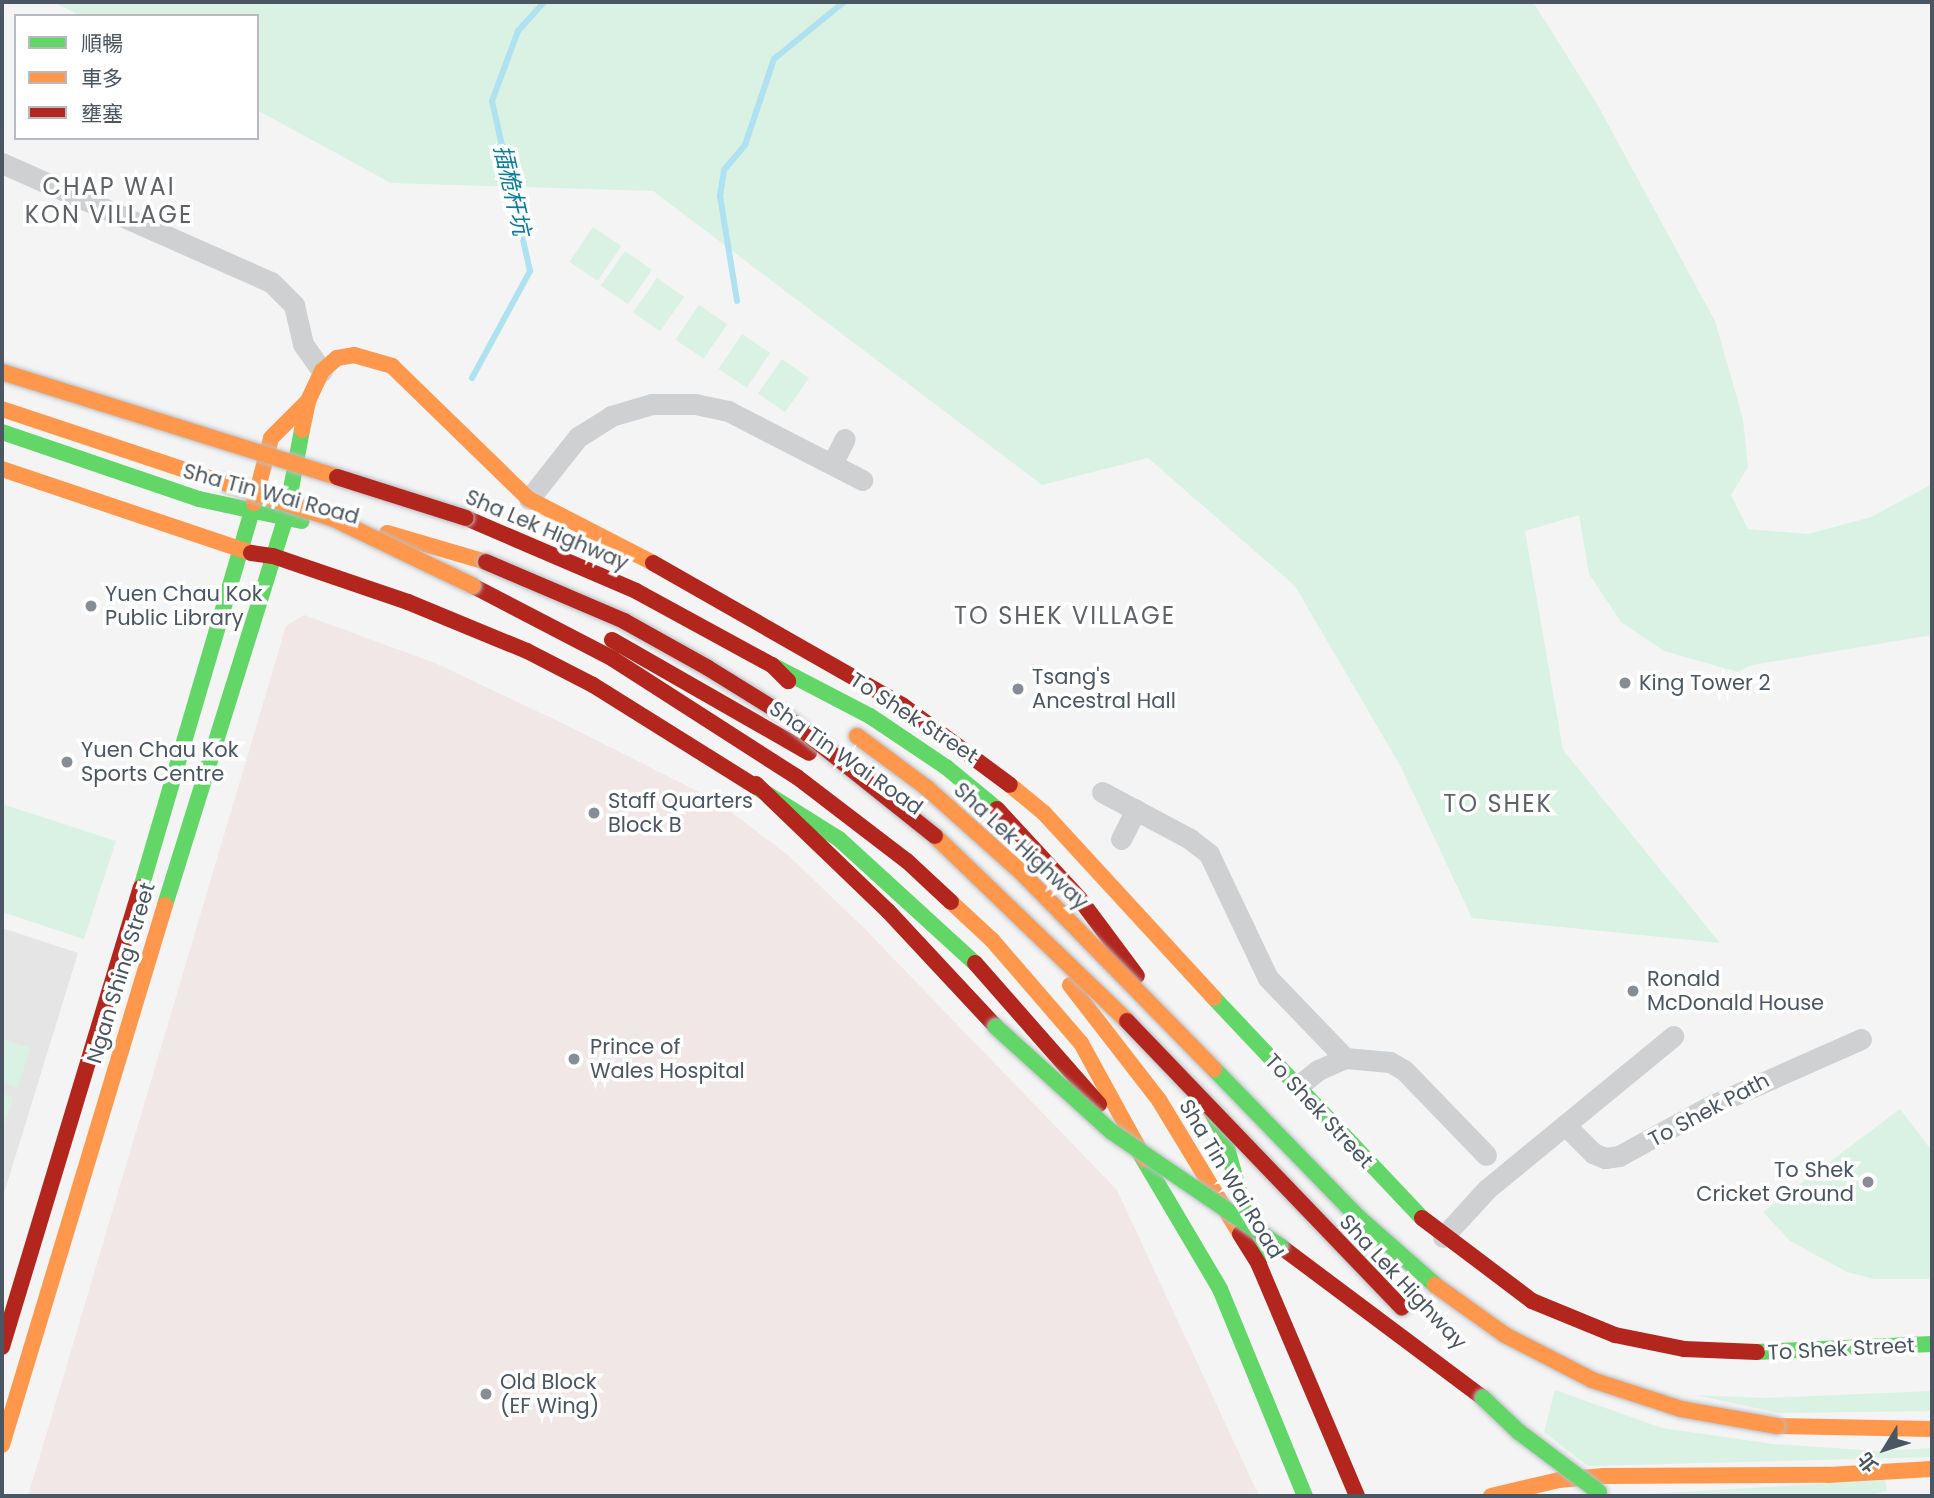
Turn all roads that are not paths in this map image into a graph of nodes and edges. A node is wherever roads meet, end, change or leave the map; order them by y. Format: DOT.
graph roads {
  1 [pos="2,163"];
  2 [pos="2,372"];
  3 [pos="322,372"];
  4 [pos="307,401"];
  5 [pos="2,409"];
  6 [pos="2,432"];
  7 [pos="845,439"];
  8 [pos="832,464"];
  9 [pos="2,469"];
  10 [pos="862,480"];
  11 [pos="529,499"];
  12 [pos="249,513"];
  13 [pos="286,516"];
  14 [pos="334,519"];
  15 [pos="242,552"];
  16 [pos="273,556"];
  17 [pos="772,665"];
  18 [pos="756,784"];
  19 [pos="1102,792"];
  20 [pos="1136,810"];
  21 [pos="1121,839"];
  22 [pos="1673,1036"];
  23 [pos="1861,1039"];
  24 [pos="1345,1058"];
  25 [pos="1297,1087"];
  26 [pos="1565,1125"];
  27 [pos="1486,1155"];
  28 [pos="1145,1160"];
  29 [pos="1443,1237"];
  30 [pos="1259,1265"];
  31 [pos="1932,1344"];
  32 [pos="2,1347"];
  33 [pos="1483,1398"];
  34 [pos="1932,1429"];
  35 [pos="2,1445"];
  36 [pos="1932,1469"];
  37 [pos="1305,1496"];
  38 [pos="1357,1496"];
  39 [pos="1491,1496"];
  40 [pos="1606,1496"];
  1 -- 3 [label="street"];
  2 -- 17 [label="main road, Sha Lek Highway, bridge"];
  3 -- 4 [label="main road"];
  3 -- 11 [label="main road, To Shek Street"];
  4 -- 12 [label="main road"];
  4 -- 13 [label="main road"];
  5 -- 14 [label="main road, Sha Lek Highway, bridge"];
  6 -- 12 [label="main road, Sha Tin Wai Road"];
  7 -- 8 [label="street"];
  8 -- 10 [label="street"];
  8 -- 11 [label="street"];
  9 -- 15 [label="main road"];
  11 -- 25 [label="main road, To Shek Street"];
  12 -- 13 [label="main road, Sha Tin Wai Road"];
  12 -- 15 [label="main road, Ngan Shing Street"];
  13 -- 16 [label="main road, Ngan Shing Street"];
  13 -- 30 [label="main road, Sha Tin Wai Road"];
  14 -- 28 [label="main road, bridge"];
  14 -- 33 [label="main road, Sha Lek Highway, bridge"];
  15 -- 16 [label="main road"];
  15 -- 32 [label="main road, Ngan Shing Street"];
  16 -- 18 [label="main road"];
  16 -- 35 [label="main road, Ngan Shing Street"];
  17 -- 30 [label="main road"];
  17 -- 34 [label="main road, Sha Lek Highway, bridge"];
  18 -- 28 [label="main road"];
  18 -- 33 [label="main road, bridge"];
  19 -- 20 [label="street"];
  20 -- 21 [label="street"];
  20 -- 24 [label="street"];
  22 -- 26 [label="street"];
  23 -- 26 [label="street, To Shek Path"];
  24 -- 25 [label="street"];
  24 -- 27 [label="street"];
  25 -- 29 [label="main road, To Shek Street"];
  26 -- 29 [label="street"];
  28 -- 37 [label="main road"];
  29 -- 31 [label="main road, To Shek Street"];
  30 -- 38 [label="main road, Sha Tin Wai Road"];
  33 -- 40 [label="main road, Sha Lek Highway, bridge"];
  36 -- 39 [label="main road"];
}
